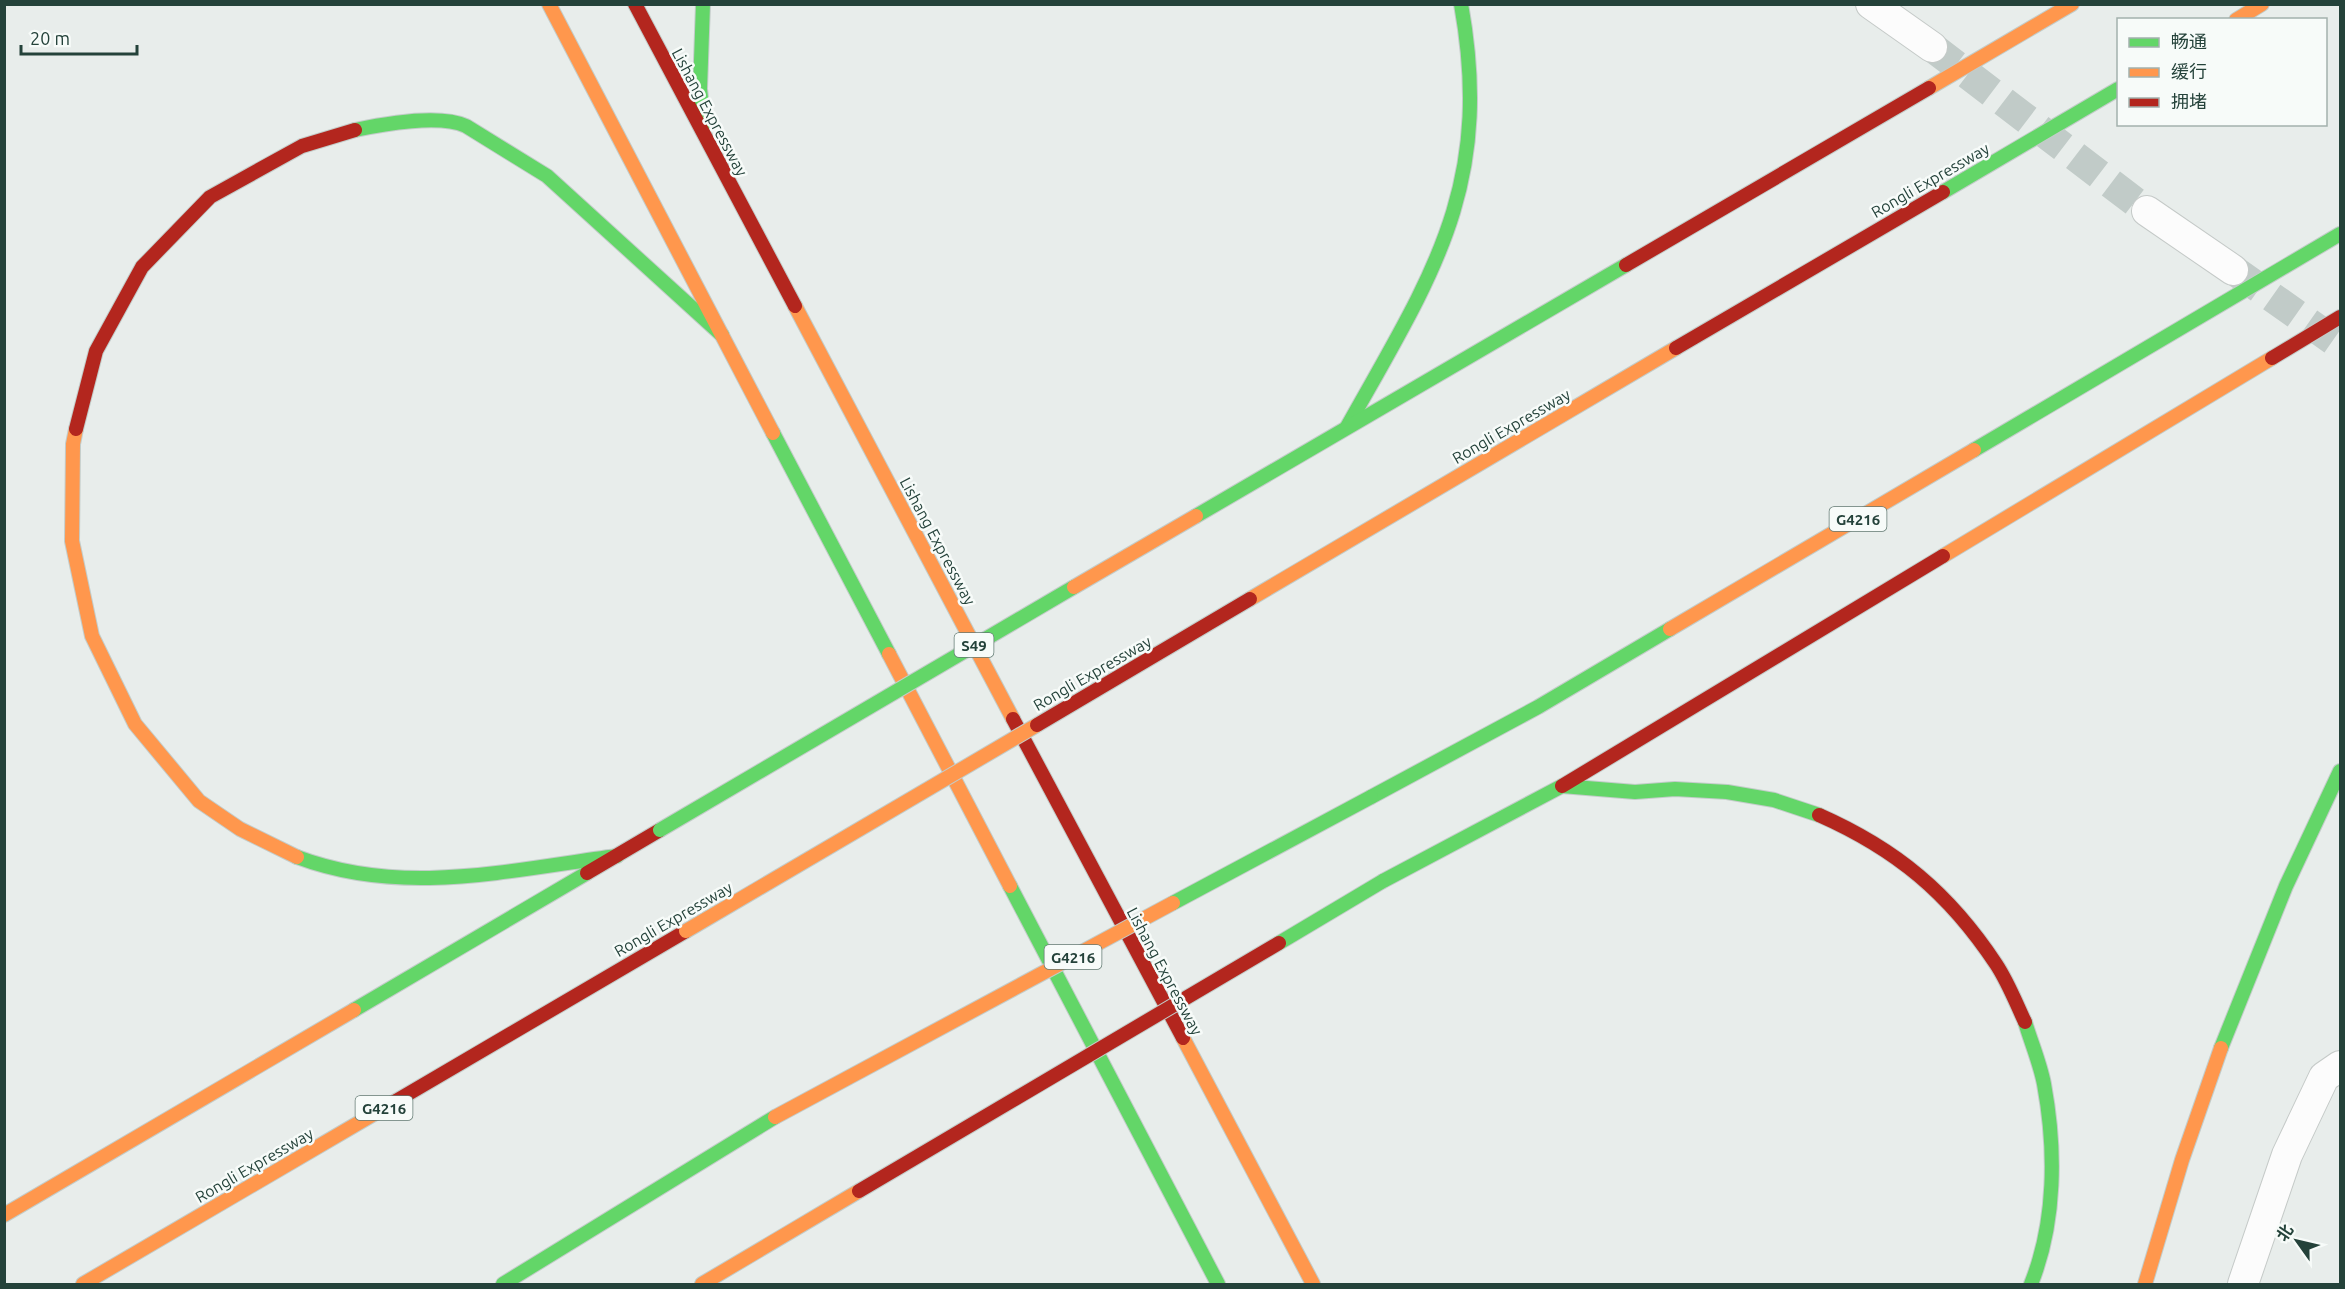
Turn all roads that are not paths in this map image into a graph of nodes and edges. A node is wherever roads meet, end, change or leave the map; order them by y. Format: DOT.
graph roads {
  1 [pos="549,4"];
  2 [pos="634,4"];
  3 [pos="703,4"];
  4 [pos="1461,4"];
  5 [pos="1871,4"];
  6 [pos="2072,4"];
  7 [pos="2262,4"];
  8 [pos="2239,18"];
  9 [pos="1932,47"];
  10 [pos="2117,90"];
  11 [pos="705,138"];
  12 [pos="2147,211"];
  13 [pos="2340,234"];
  14 [pos="2233,270"];
  15 [pos="2340,317"];
  16 [pos="722,334"];
  17 [pos="1346,428"];
  18 [pos="58,445"];
  19 [pos="75,629"];
  20 [pos="2340,771"];
  21 [pos="1562,786"];
  22 [pos="617,856"];
  23 [pos="2340,1066"];
  24 [pos="4,1215"];
  25 [pos="739,1263"];
  26 [pos="83,1284"];
  27 [pos="503,1284"];
  28 [pos="702,1284"];
  29 [pos="715,1284"];
  30 [pos="1218,1284"];
  31 [pos="1313,1284"];
  32 [pos="2031,1284"];
  33 [pos="2145,1284"];
  34 [pos="2243,1284"];
  1 -- 16 [label="highway"];
  2 -- 11 [label="highway, Lishang Expressway / S49"];
  3 -- 11 [label="highway"];
  4 -- 17 [label="highway"];
  5 -- 9 [label="street"];
  6 -- 17 [label="highway"];
  7 -- 8 [label="highway"];
  10 -- 26 [label="highway, Rongli Expressway / G4216, bridge"];
  11 -- 31 [label="highway, Lishang Expressway / S49"];
  12 -- 14 [label="street"];
  13 -- 27 [label="highway, G4216, bridge"];
  15 -- 21 [label="highway"];
  16 -- 18 [label="highway"];
  16 -- 30 [label="highway"];
  17 -- 22 [label="highway, bridge"];
  19 -- 22 [label="highway"];
  20 -- 33 [label="highway"];
  21 -- 25 [label="highway, bridge"];
  21 -- 32 [label="highway"];
  22 -- 24 [label="highway"];
  23 -- 34 [label="street"];
  25 -- 28 [label="highway"];
  25 -- 29 [label="highway"];
}
